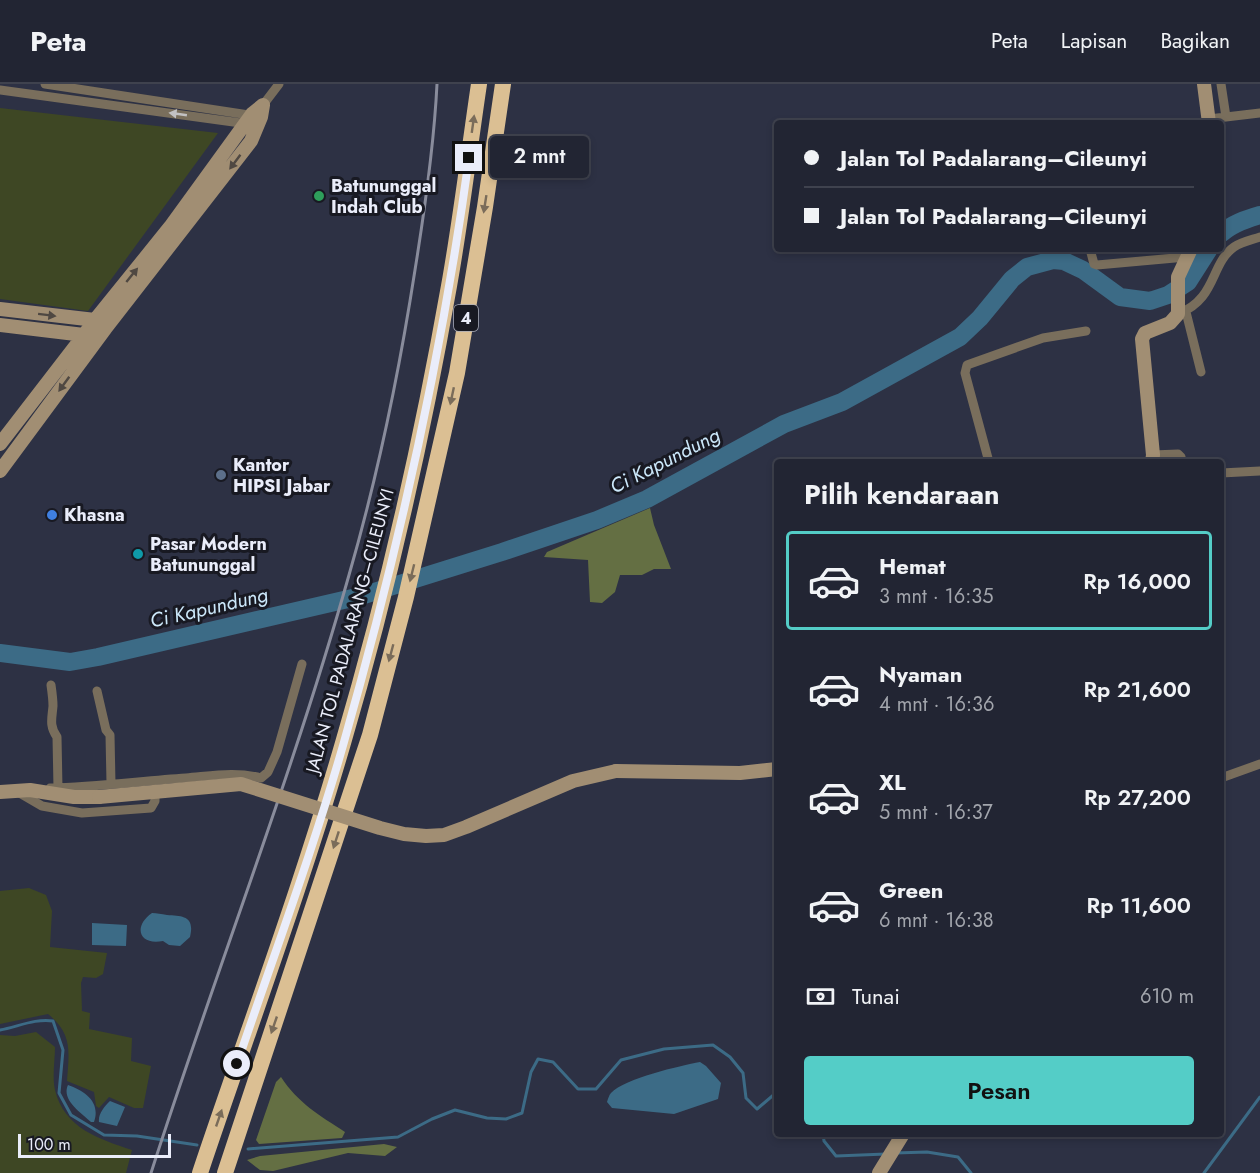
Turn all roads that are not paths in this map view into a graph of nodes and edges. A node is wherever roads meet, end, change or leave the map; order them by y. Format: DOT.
graph roads {
  1 [pos="45,84"];
  2 [pos="279,84"];
  3 [pos="478,84"];
  4 [pos="503,84"];
  5 [pos="1204,84"];
  6 [pos="1221,84"];
  7 [pos="24,88"];
  8 [pos="38,89"];
  9 [pos="0,90"];
  10 [pos="1260,113"];
  11 [pos="255,117"];
  12 [pos="1226,117"];
  13 [pos="1209,120"];
  14 [pos="1213,120"];
  15 [pos="1260,237"];
  16 [pos="1090,252"];
  17 [pos="1188,253"];
  18 [pos="0,309"];
  19 [pos="1180,311"];
  20 [pos="0,325"];
  21 [pos="99,329"];
  22 [pos="1086,331"];
  23 [pos="84,335"];
  24 [pos="1201,372"];
  25 [pos="0,444"];
  26 [pos="1153,458"];
  27 [pos="988,459"];
  28 [pos="1181,459"];
  29 [pos="0,471"];
  30 [pos="1260,471"];
  31 [pos="1224,473"];
  32 [pos="302,664"];
  33 [pos="51,685"];
  34 [pos="97,691"];
  35 [pos="1260,764"];
  36 [pos="774,770"];
  37 [pos="1224,777"];
  38 [pos="156,780"];
  39 [pos="111,783"];
  40 [pos="58,788"];
  41 [pos="30,790"];
  42 [pos="16,791"];
  43 [pos="0,792"];
  44 [pos="901,1137"];
  45 [pos="200,1173"];
  46 [pos="225,1173"];
  47 [pos="879,1173"];
  1 -- 11 [label="street"];
  2 -- 11 [label="street"];
  45 -- 3 [label="highway, JALAN TOL PADALARANG–CILEUNYI / 4, one-way"];
  4 -- 46 [label="highway, 4, one-way"];
  5 -- 13 [label="street"];
  6 -- 12 [label="street"];
  7 -- 8 [label="street"];
  7 -- 9 [label="street"];
  11 -- 8 [label="street, one-way"];
  10 -- 12 [label="street"];
  11 -- 21 [label="street"];
  12 -- 14 [label="street"];
  15 -- 19 [label="street"];
  16 -- 17 [label="street"];
  17 -- 19 [label="street"];
  18 -- 21 [label="street, one-way"];
  19 -- 24 [label="street"];
  19 -- 26 [label="street"];
  20 -- 23 [label="street"];
  21 -- 23 [label="street"];
  21 -- 29 [label="street, one-way"];
  22 -- 27 [label="street"];
  23 -- 25 [label="street"];
  26 -- 28 [label="street"];
  30 -- 31 [label="street"];
  32 -- 38 [label="street"];
  33 -- 40 [label="street"];
  34 -- 39 [label="street"];
  35 -- 37 [label="street"];
  36 -- 41 [label="street, bridge"];
  38 -- 39 [label="street"];
  38 -- 42 [label="street"];
  39 -- 40 [label="street"];
  40 -- 41 [label="street"];
  41 -- 42 [label="street"];
  42 -- 43 [label="street"];
  44 -- 47 [label="street"];
}
